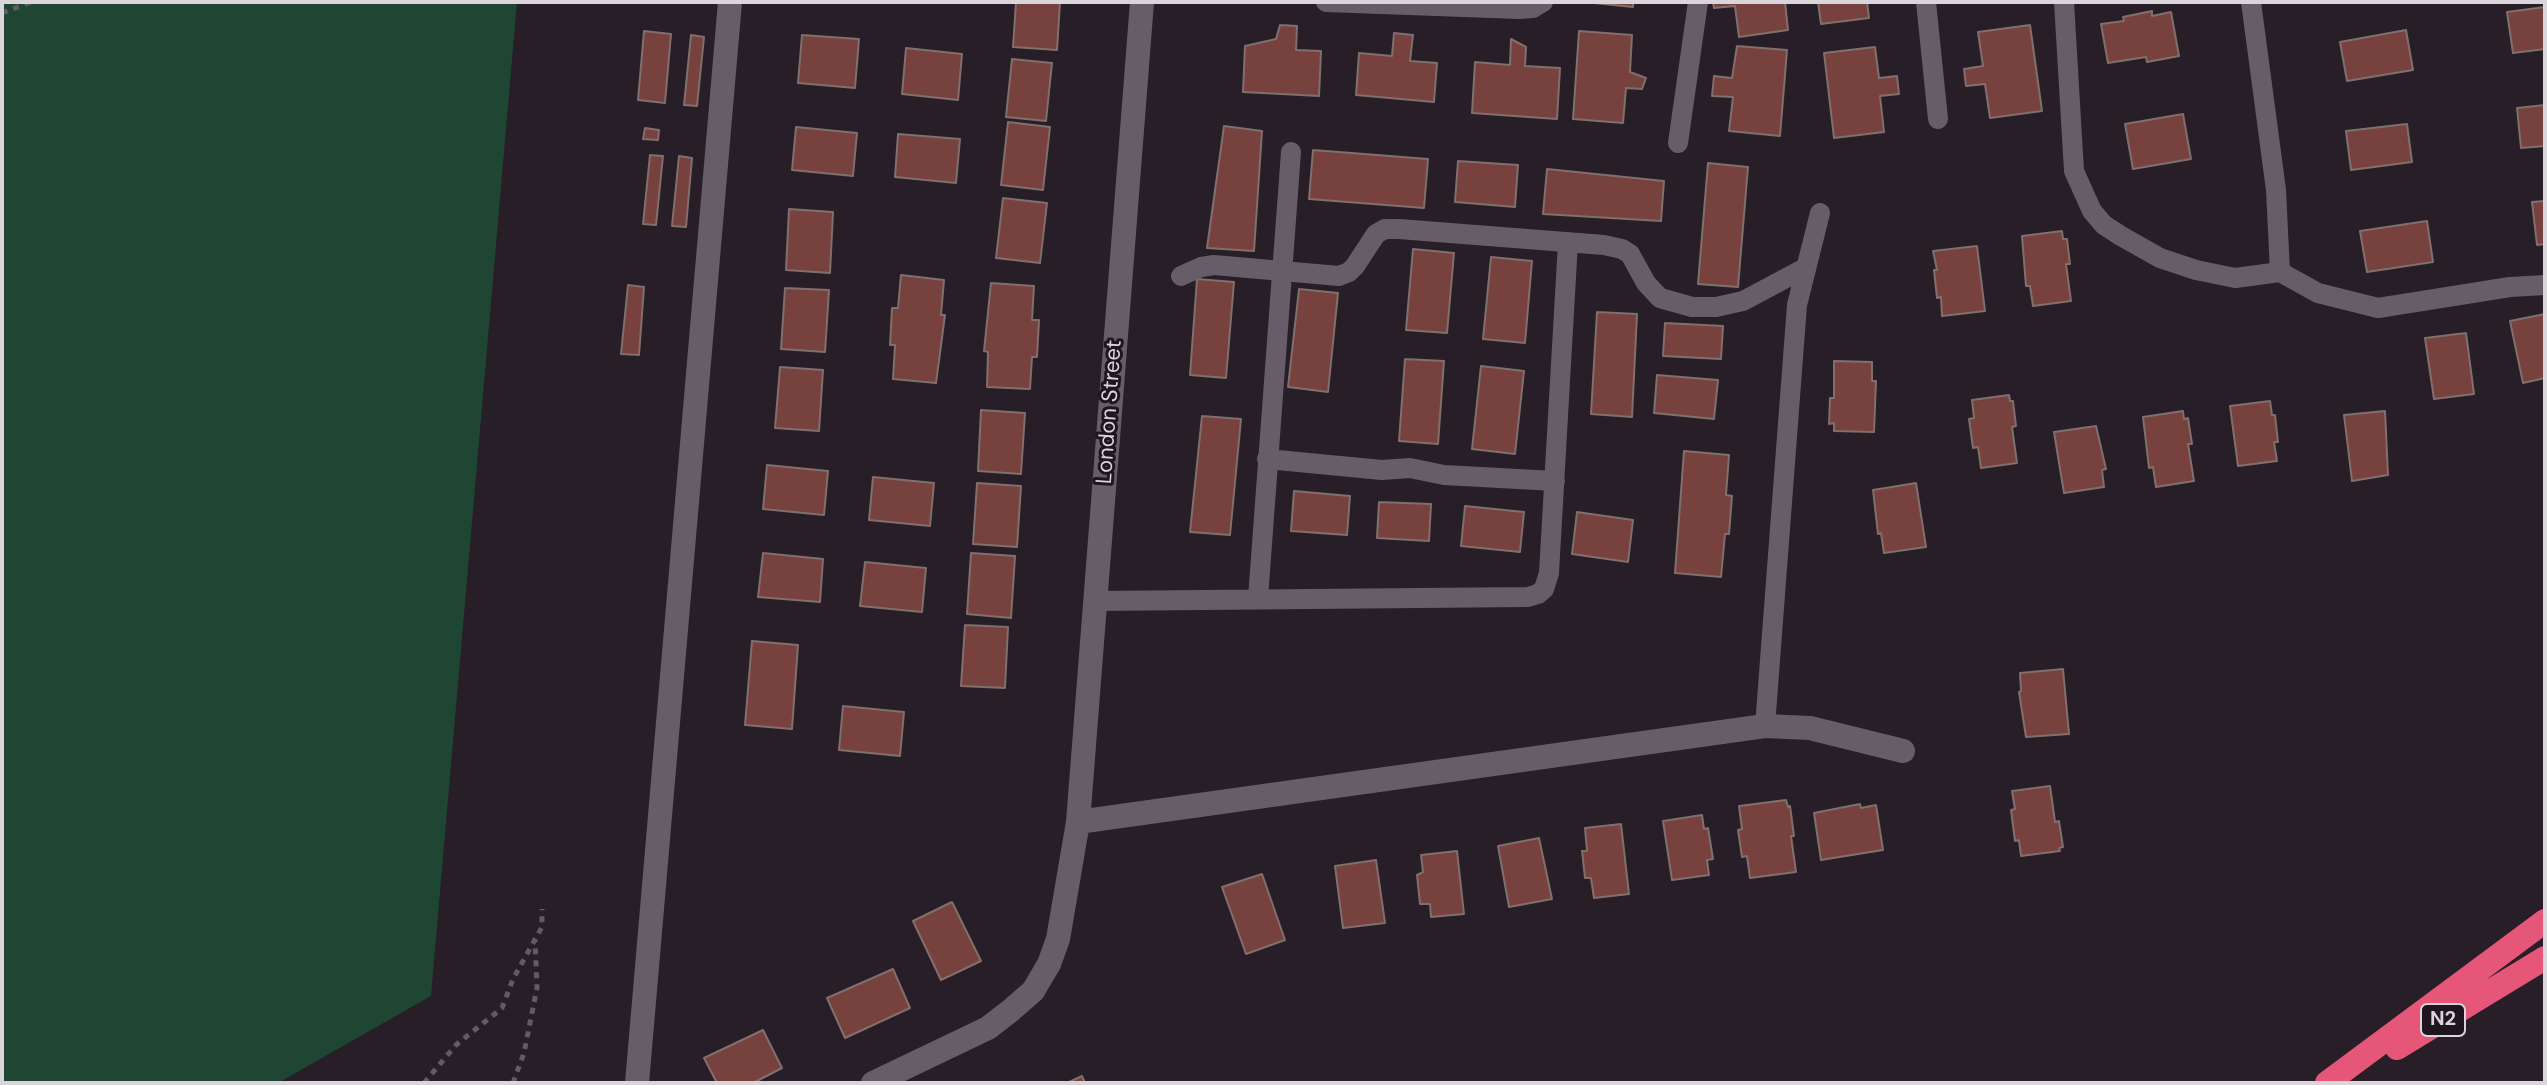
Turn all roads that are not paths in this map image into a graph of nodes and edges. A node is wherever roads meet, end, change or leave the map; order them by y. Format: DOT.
graph roads {
  1 [pos="730,2"];
  2 [pos="1142,2"];
  3 [pos="1326,2"];
  4 [pos="1543,2"];
  5 [pos="1698,2"];
  6 [pos="1926,2"];
  7 [pos="2064,2"];
  8 [pos="2251,2"];
  9 [pos="1938,119"];
  10 [pos="1678,143"];
  11 [pos="1291,152"];
  12 [pos="1820,213"];
  13 [pos="1568,242"];
  14 [pos="1805,268"];
  15 [pos="1282,272"];
  16 [pos="2280,272"];
  17 [pos="1181,276"];
  18 [pos="2545,285"];
  19 [pos="1267,459"];
  20 [pos="1555,481"];
  21 [pos="1258,598"];
  22 [pos="1095,601"];
  23 [pos="1765,726"];
  24 [pos="1903,751"];
  25 [pos="1078,822"];
  26 [pos="2545,921"];
  27 [pos="2545,958"];
  28 [pos="637,1083"];
  29 [pos="873,1083"];
  30 [pos="2327,1083"];
  31 [pos="2341,1083"];
  1 -- 28 [label="street"];
  2 -- 22 [label="street, London Street"];
  3 -- 4 [label="lane"];
  5 -- 10 [label="lane"];
  6 -- 9 [label="lane"];
  7 -- 16 [label="lane"];
  8 -- 16 [label="lane"];
  11 -- 15 [label="lane"];
  12 -- 14 [label="lane"];
  13 -- 14 [label="lane"];
  13 -- 15 [label="lane"];
  13 -- 20 [label="lane"];
  14 -- 23 [label="lane"];
  15 -- 17 [label="lane"];
  15 -- 19 [label="lane"];
  16 -- 18 [label="lane"];
  19 -- 20 [label="lane"];
  19 -- 21 [label="lane"];
  20 -- 21 [label="lane"];
  21 -- 22 [label="lane"];
  22 -- 25 [label="street, London Street"];
  23 -- 24 [label="street"];
  23 -- 25 [label="street"];
  25 -- 29 [label="street, London Street"];
  26 -- 30 [label="highway"];
  27 -- 31 [label="highway, N2"];
}
